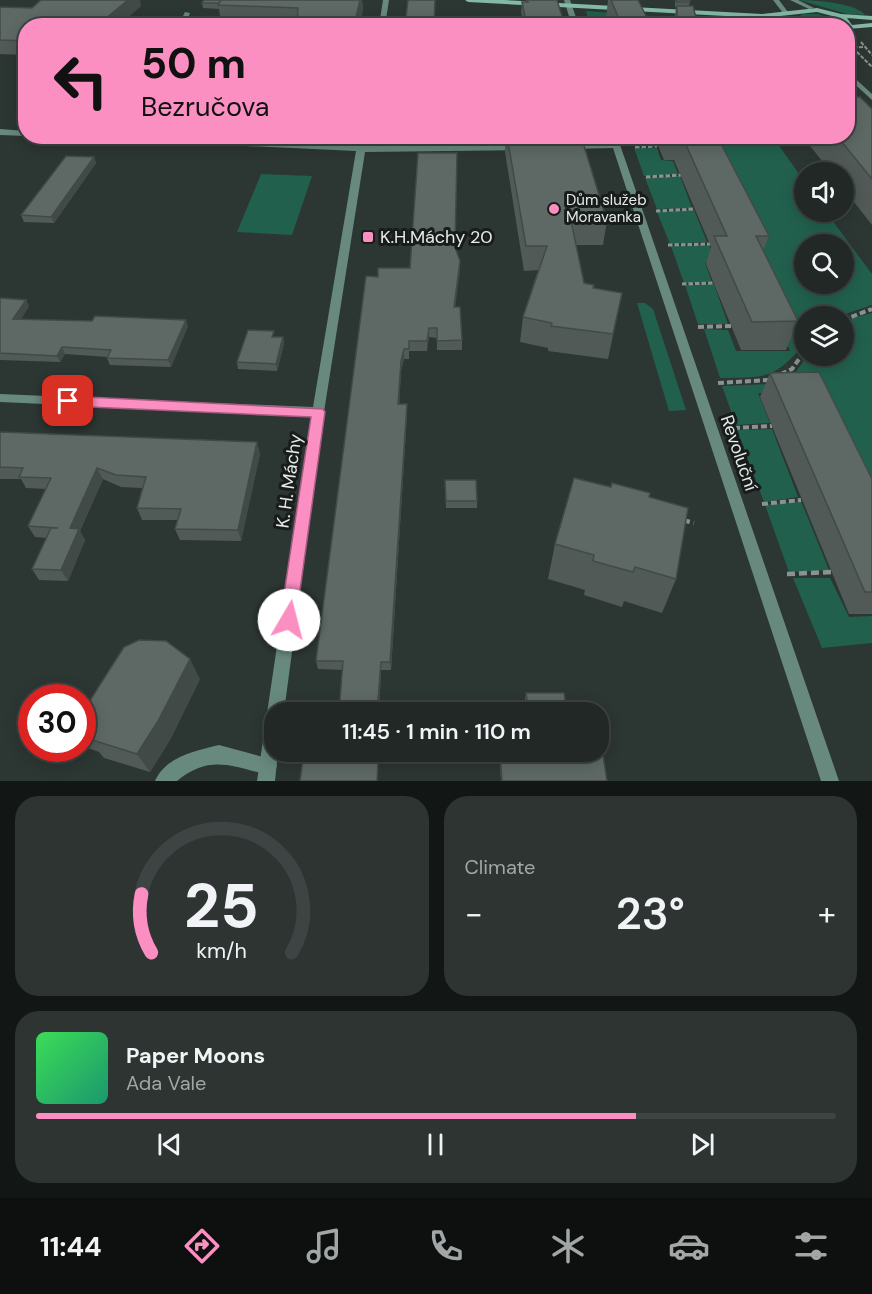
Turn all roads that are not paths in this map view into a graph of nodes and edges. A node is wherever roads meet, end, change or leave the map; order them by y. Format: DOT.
graph roads {
  1 [pos="386,0"];
  2 [pos="468,0"];
  3 [pos="776,0"];
  4 [pos="793,0"];
  5 [pos="568,2"];
  6 [pos="811,8"];
  7 [pos="670,12"];
  8 [pos="187,13"];
  9 [pos="783,13"];
  10 [pos="839,15"];
  11 [pos="185,18"];
  12 [pos="383,18"];
  13 [pos="573,18"];
  14 [pos="721,18"];
  15 [pos="782,18"];
  16 [pos="844,18"];
  17 [pos="872,18"];
  18 [pos="872,25"];
  19 [pos="855,27"];
  20 [pos="855,78"];
  21 [pos="855,81"];
  22 [pos="858,84"];
  23 [pos="872,98"];
  24 [pos="0,132"];
  25 [pos="18,133"];
  26 [pos="362,144"];
  27 [pos="405,144"];
  28 [pos="581,144"];
  29 [pos="616,144"];
  30 [pos="558,146"];
  31 [pos="535,147"];
  32 [pos="0,398"];
  33 [pos="318,412"];
  34 [pos="277,702"];
  35 [pos="267,773"];
  36 [pos="164,781"];
  37 [pos="830,781"];
  1 -- 12 [label="street"];
  2 -- 5 [label="main road"];
  3 -- 9 [label="street"];
  4 -- 6 [label="street"];
  5 -- 7 [label="main road"];
  5 -- 13 [label="street"];
  6 -- 9 [label="main road"];
  6 -- 10 [label="main road"];
  7 -- 9 [label="main road"];
  7 -- 14 [label="main road"];
  8 -- 11 [label="street"];
  9 -- 15 [label="main road"];
  10 -- 16 [label="main road"];
  10 -- 17 [label="main road"];
  18 -- 19 [label="main road"];
  20 -- 22 [label="street"];
  21 -- 22 [label="street"];
  22 -- 23 [label="street"];
  24 -- 25 [label="street"];
  26 -- 33 [label="street, K. H. Máchy"];
  27 -- 31 [label="street"];
  28 -- 30 [label="street"];
  29 -- 37 [label="street, Revoluční"];
  32 -- 33 [label="street"];
  33 -- 34 [label="street, K. H. Máchy"];
  35 -- 36 [label="street"];
}
